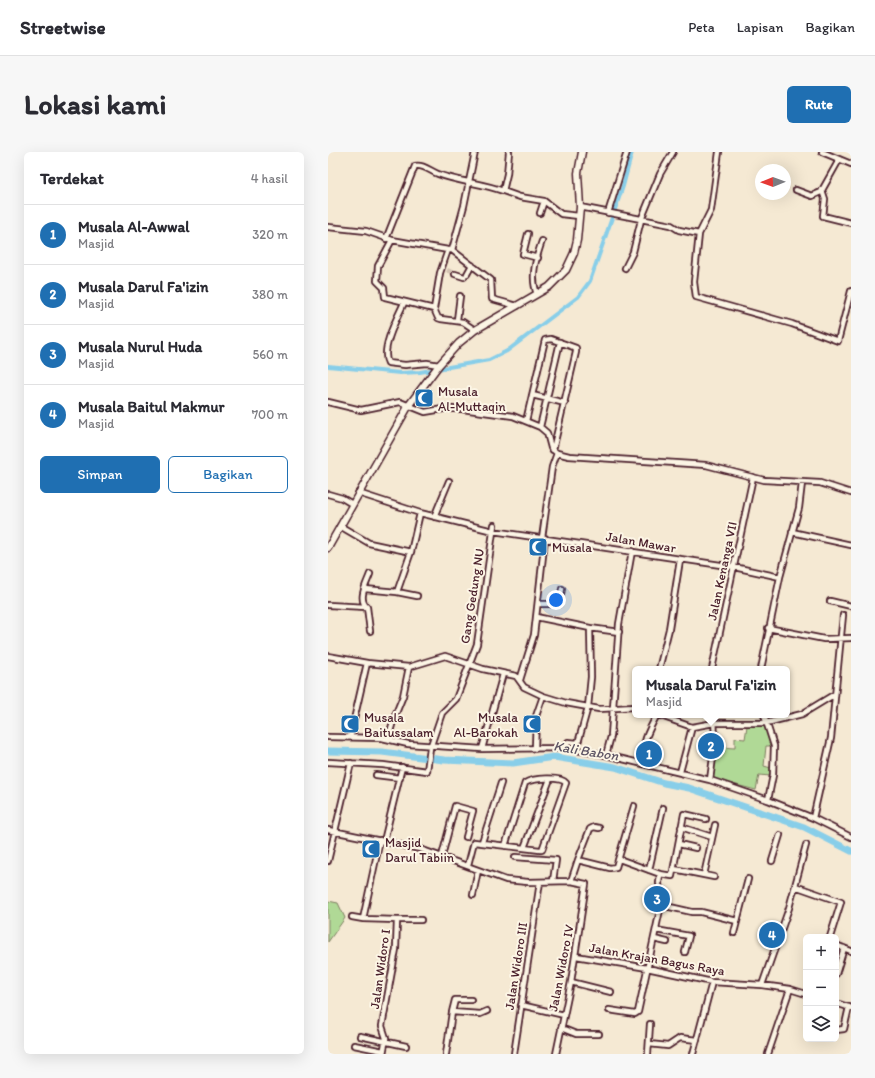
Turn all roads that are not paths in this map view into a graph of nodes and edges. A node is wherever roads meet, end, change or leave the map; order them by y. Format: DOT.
graph roads {
  1 [pos="475,152"];
  2 [pos="509,152"];
  3 [pos="582,152"];
  4 [pos="627,152"];
  5 [pos="673,152"];
  6 [pos="719,152"];
  7 [pos="822,152"];
  8 [pos="840,160"];
  9 [pos="851,164"];
  10 [pos="470,181"];
  11 [pos="503,190"];
  12 [pos="796,190"];
  13 [pos="822,190"];
  14 [pos="544,201"];
  15 [pos="580,207"];
  16 [pos="540,213"];
  17 [pos="610,213"];
  18 [pos="579,216"];
  19 [pos="641,220"];
  20 [pos="851,223"];
  21 [pos="328,227"];
  22 [pos="528,234"];
  23 [pos="699,234"];
  24 [pos="386,239"];
  25 [pos="392,240"];
  26 [pos="542,241"];
  27 [pos="450,250"];
  28 [pos="538,258"];
  29 [pos="472,265"];
  30 [pos="442,268"];
  31 [pos="625,268"];
  32 [pos="447,270"];
  33 [pos="455,274"];
  34 [pos="851,291"];
  35 [pos="537,294"];
  36 [pos="460,296"];
  37 [pos="404,303"];
  38 [pos="517,306"];
  39 [pos="434,309"];
  40 [pos="456,320"];
  41 [pos="475,330"];
  42 [pos="560,342"];
  43 [pos="439,365"];
  44 [pos="532,394"];
  45 [pos="547,398"];
  46 [pos="328,402"];
  47 [pos="565,403"];
  48 [pos="408,405"];
  49 [pos="526,421"];
  50 [pos="540,427"];
  51 [pos="555,451"];
  52 [pos="753,477"];
  53 [pos="449,481"];
  54 [pos="802,483"];
  55 [pos="851,493"];
  56 [pos="328,494"];
  57 [pos="358,494"];
  58 [pos="352,504"];
  59 [pos="420,513"];
  60 [pos="434,517"];
  61 [pos="494,525"];
  62 [pos="340,526"];
  63 [pos="493,531"];
  64 [pos="792,532"];
  65 [pos="543,538"];
  66 [pos="851,545"];
  67 [pos="328,548"];
  68 [pos="632,551"];
  69 [pos="411,552"];
  70 [pos="680,560"];
  71 [pos="734,567"];
  72 [pos="370,574"];
  73 [pos="780,577"];
  74 [pos="365,589"];
  75 [pos="562,589"];
  76 [pos="397,592"];
  77 [pos="417,596"];
  78 [pos="830,601"];
  79 [pos="538,604"];
  80 [pos="328,605"];
  81 [pos="851,606"];
  82 [pos="367,607"];
  83 [pos="843,615"];
  84 [pos="536,617"];
  85 [pos="590,628"];
  86 [pos="768,628"];
  87 [pos="370,631"];
  88 [pos="619,632"];
  89 [pos="851,638"];
  90 [pos="840,639"];
  91 [pos="328,656"];
  92 [pos="367,663"];
  93 [pos="470,664"];
  94 [pos="660,666"];
  95 [pos="713,666"];
  96 [pos="762,666"];
  97 [pos="409,667"];
  98 [pos="503,674"];
  99 [pos="520,680"];
  100 [pos="835,694"];
  101 [pos="543,696"];
  102 [pos="588,707"];
  103 [pos="632,707"];
  104 [pos="612,709"];
  105 [pos="790,717"];
  106 [pos="655,718"];
  107 [pos="666,718"];
  108 [pos="714,718"];
  109 [pos="765,718"];
  110 [pos="786,718"];
  111 [pos="714,723"];
  112 [pos="766,723"];
  113 [pos="692,727"];
  114 [pos="328,737"];
  115 [pos="350,737"];
  116 [pos="388,739"];
  117 [pos="430,747"];
  118 [pos="565,748"];
  119 [pos="482,749"];
  120 [pos="535,749"];
  121 [pos="606,755"];
  122 [pos="328,762"];
  123 [pos="351,763"];
  124 [pos="643,764"];
  125 [pos="402,767"];
  126 [pos="680,772"];
  127 [pos="376,775"];
  128 [pos="400,778"];
  129 [pos="550,779"];
  130 [pos="710,780"];
  131 [pos="501,783"];
  132 [pos="768,800"];
  133 [pos="634,806"];
  134 [pos="663,808"];
  135 [pos="813,818"];
  136 [pos="706,819"];
  137 [pos="715,825"];
  138 [pos="681,827"];
  139 [pos="599,828"];
  140 [pos="328,830"];
  141 [pos="335,832"];
  142 [pos="780,835"];
  143 [pos="466,837"];
  144 [pos="712,837"];
  145 [pos="851,837"];
  146 [pos="382,840"];
  147 [pos="482,842"];
  148 [pos="679,844"];
  149 [pos="806,845"];
  150 [pos="505,846"];
  151 [pos="524,848"];
  152 [pos="696,848"];
  153 [pos="442,856"];
  154 [pos="515,857"];
  155 [pos="578,860"];
  156 [pos="619,860"];
  157 [pos="328,861"];
  158 [pos="772,861"];
  159 [pos="468,865"];
  160 [pos="674,869"];
  161 [pos="478,870"];
  162 [pos="649,870"];
  163 [pos="660,874"];
  164 [pos="704,875"];
  165 [pos="714,877"];
  166 [pos="748,879"];
  167 [pos="553,881"];
  168 [pos="571,881"];
  169 [pos="540,882"];
  170 [pos="795,886"];
  171 [pos="473,895"];
  172 [pos="661,905"];
  173 [pos="352,917"];
  174 [pos="363,919"];
  175 [pos="397,920"];
  176 [pos="421,920"];
  177 [pos="737,921"];
  178 [pos="656,930"];
  179 [pos="734,933"];
  180 [pos="831,934"];
  181 [pos="654,939"];
  182 [pos="667,942"];
  183 [pos="839,946"];
  184 [pos="844,948"];
  185 [pos="851,951"];
  186 [pos="685,952"];
  187 [pos="576,956"];
  188 [pos="647,968"];
  189 [pos="837,970"];
  190 [pos="571,982"];
  191 [pos="712,982"];
  192 [pos="762,985"];
  193 [pos="790,989"];
  194 [pos="611,992"];
  195 [pos="803,993"];
  196 [pos="471,1000"];
  197 [pos="839,1004"];
  198 [pos="521,1005"];
  199 [pos="850,1007"];
  200 [pos="609,1010"];
  201 [pos="452,1012"];
  202 [pos="487,1012"];
  203 [pos="564,1015"];
  204 [pos="650,1024"];
  205 [pos="561,1028"];
  206 [pos="839,1030"];
  207 [pos="599,1034"];
  208 [pos="360,1036"];
  209 [pos="697,1040"];
  210 [pos="385,1043"];
  211 [pos="649,1044"];
  212 [pos="354,1045"];
  213 [pos="406,1046"];
  214 [pos="383,1052"];
  215 [pos="446,1054"];
  216 [pos="514,1054"];
  217 [pos="556,1054"];
  218 [pos="648,1054"];
  219 [pos="694,1054"];
  220 [pos="768,1054"];
  1 -- 10 [label="street"];
  2 -- 11 [label="street"];
  3 -- 15 [label="street"];
  4 -- 17 [label="street"];
  5 -- 19 [label="street"];
  6 -- 23 [label="street"];
  7 -- 8 [label="street"];
  8 -- 9 [label="street"];
  8 -- 13 [label="street"];
  10 -- 11 [label="street"];
  10 -- 24 [label="street"];
  10 -- 27 [label="street"];
  11 -- 14 [label="street"];
  12 -- 13 [label="street"];
  13 -- 20 [label="street"];
  14 -- 16 [label="street"];
  14 -- 18 [label="street"];
  15 -- 17 [label="street"];
  15 -- 18 [label="street"];
  17 -- 19 [label="street"];
  18 -- 35 [label="street"];
  19 -- 23 [label="street"];
  19 -- 31 [label="street"];
  21 -- 24 [label="street"];
  22 -- 28 [label="street"];
  23 -- 34 [label="street"];
  24 -- 25 [label="street"];
  25 -- 27 [label="street"];
  25 -- 37 [label="street"];
  26 -- 28 [label="street"];
  27 -- 29 [label="street"];
  27 -- 30 [label="street"];
  28 -- 35 [label="street"];
  29 -- 33 [label="street"];
  29 -- 38 [label="street"];
  30 -- 32 [label="street"];
  30 -- 39 [label="street"];
  35 -- 38 [label="street"];
  36 -- 40 [label="street"];
  37 -- 39 [label="street"];
  37 -- 43 [label="street"];
  38 -- 41 [label="street"];
  39 -- 40 [label="street"];
  40 -- 41 [label="street"];
  41 -- 43 [label="street"];
  42 -- 44 [label="street"];
  42 -- 45 [label="street"];
  42 -- 47 [label="street"];
  43 -- 48 [label="street"];
  44 -- 45 [label="street"];
  44 -- 49 [label="street"];
  45 -- 47 [label="street"];
  45 -- 50 [label="street"];
  46 -- 48 [label="street"];
  47 -- 51 [label="street"];
  48 -- 49 [label="street"];
  48 -- 57 [label="street"];
  49 -- 50 [label="street"];
  50 -- 51 [label="street"];
  51 -- 52 [label="street"];
  51 -- 65 [label="street"];
  52 -- 54 [label="street"];
  52 -- 71 [label="street, Jalan Kenanga VII"];
  53 -- 60 [label="street"];
  54 -- 55 [label="street"];
  54 -- 64 [label="street"];
  56 -- 58 [label="street"];
  57 -- 58 [label="street"];
  57 -- 59 [label="street, Jalan Mawar"];
  58 -- 62 [label="street"];
  59 -- 60 [label="street, Jalan Mawar"];
  59 -- 69 [label="street"];
  60 -- 63 [label="street, Jalan Mawar"];
  61 -- 63 [label="street, Gang Gedung NU"];
  62 -- 67 [label="street"];
  62 -- 69 [label="street"];
  63 -- 65 [label="street, Jalan Mawar"];
  63 -- 93 [label="street, Gang Gedung NU"];
  64 -- 66 [label="street"];
  64 -- 73 [label="street"];
  65 -- 68 [label="street, Jalan Mawar"];
  65 -- 79 [label="street"];
  68 -- 70 [label="street, Jalan Mawar"];
  68 -- 88 [label="street"];
  69 -- 76 [label="street"];
  70 -- 71 [label="street, Jalan Mawar"];
  70 -- 94 [label="street"];
  71 -- 73 [label="street, Jalan Mawar"];
  71 -- 95 [label="street, Jalan Kenanga VII"];
  72 -- 74 [label="street"];
  73 -- 86 [label="street"];
  74 -- 76 [label="street"];
  74 -- 82 [label="street"];
  75 -- 79 [label="street"];
  76 -- 77 [label="street"];
  78 -- 81 [label="street"];
  79 -- 84 [label="street"];
  80 -- 82 [label="street"];
  82 -- 87 [label="street"];
  83 -- 90 [label="street"];
  84 -- 85 [label="street"];
  84 -- 99 [label="street"];
  85 -- 88 [label="street"];
  85 -- 102 [label="street"];
  86 -- 90 [label="street"];
  86 -- 96 [label="street"];
  88 -- 104 [label="street"];
  89 -- 90 [label="street"];
  90 -- 100 [label="street"];
  91 -- 92 [label="street"];
  92 -- 97 [label="street"];
  92 -- 115 [label="street"];
  93 -- 97 [label="street"];
  93 -- 98 [label="street"];
  93 -- 117 [label="street, Gang Gedung NU"];
  97 -- 116 [label="street"];
  98 -- 99 [label="street"];
  98 -- 119 [label="street"];
  99 -- 101 [label="street"];
  100 -- 105 [label="street"];
  100 -- 135 [label="street"];
  101 -- 102 [label="street"];
  101 -- 120 [label="street"];
  102 -- 104 [label="street"];
  102 -- 118 [label="street"];
  103 -- 104 [label="street"];
  104 -- 121 [label="street"];
  106 -- 124 [label="street"];
  107 -- 113 [label="street"];
  108 -- 111 [label="street"];
  109 -- 112 [label="street"];
  110 -- 112 [label="street"];
  111 -- 112 [label="street"];
  111 -- 113 [label="street"];
  111 -- 130 [label="street"];
  112 -- 132 [label="street"];
  113 -- 126 [label="street"];
  114 -- 115 [label="street"];
  115 -- 116 [label="street"];
  116 -- 117 [label="street"];
  117 -- 119 [label="street"];
  117 -- 125 [label="street, Gang Gedung NU"];
  118 -- 120 [label="street"];
  118 -- 121 [label="street"];
  119 -- 120 [label="street"];
  121 -- 124 [label="street"];
  122 -- 123 [label="street"];
  123 -- 125 [label="street"];
  123 -- 141 [label="street"];
  124 -- 126 [label="street"];
  125 -- 128 [label="street"];
  126 -- 130 [label="street"];
  127 -- 128 [label="street"];
  128 -- 146 [label="street"];
  129 -- 150 [label="street"];
  129 -- 151 [label="street"];
  129 -- 151 [label="street"];
  130 -- 132 [label="street"];
  131 -- 147 [label="street"];
  132 -- 135 [label="street"];
  133 -- 156 [label="street"];
  134 -- 162 [label="street"];
  135 -- 145 [label="street"];
  136 -- 138 [label="street"];
  137 -- 144 [label="street"];
  138 -- 144 [label="street"];
  138 -- 148 [label="street"];
  139 -- 155 [label="street"];
  140 -- 141 [label="street"];
  141 -- 146 [label="street"];
  141 -- 157 [label="street"];
  142 -- 158 [label="street"];
  143 -- 153 [label="street"];
  144 -- 164 [label="street"];
  146 -- 153 [label="street"];
  146 -- 174 [label="street"];
  147 -- 150 [label="street"];
  147 -- 159 [label="street"];
  148 -- 152 [label="street"];
  148 -- 160 [label="street"];
  149 -- 170 [label="street"];
  150 -- 151 [label="street"];
  153 -- 159 [label="street"];
  154 -- 167 [label="street"];
  155 -- 156 [label="street"];
  155 -- 168 [label="street"];
  156 -- 162 [label="street"];
  159 -- 161 [label="street"];
  160 -- 163 [label="street"];
  160 -- 164 [label="street"];
  161 -- 169 [label="street"];
  161 -- 171 [label="street"];
  162 -- 163 [label="street"];
  163 -- 172 [label="street"];
  164 -- 165 [label="street"];
  166 -- 177 [label="street"];
  167 -- 168 [label="street"];
  167 -- 169 [label="street"];
  168 -- 187 [label="street, Jalan Widoro IV"];
  169 -- 198 [label="street, Jalan Widoro III"];
  170 -- 180 [label="street"];
  170 -- 192 [label="street"];
  172 -- 177 [label="street"];
  172 -- 178 [label="street"];
  173 -- 174 [label="street, Jalan Widoro I"];
  174 -- 175 [label="street, Jalan Widoro I"];
  175 -- 176 [label="street"];
  175 -- 210 [label="street, Jalan Widoro I"];
  177 -- 179 [label="street"];
  178 -- 181 [label="street"];
  178 -- 186 [label="street"];
  181 -- 182 [label="street"];
  181 -- 188 [label="street"];
  183 -- 184 [label="street"];
  184 -- 185 [label="street"];
  184 -- 189 [label="street"];
  187 -- 188 [label="street, Jalan Krajan Bagus Raya"];
  187 -- 190 [label="street, Jalan Widoro IV"];
  188 -- 191 [label="street, Jalan Krajan Bagus Raya"];
  188 -- 200 [label="street"];
  190 -- 194 [label="street"];
  190 -- 203 [label="street, Jalan Widoro IV"];
  191 -- 192 [label="street, Jalan Krajan Bagus Raya"];
  191 -- 209 [label="street"];
  192 -- 193 [label="street, Jalan Krajan Bagus Raya"];
  193 -- 195 [label="street, Jalan Krajan Bagus Raya"];
  193 -- 220 [label="street"];
  196 -- 201 [label="street"];
  197 -- 199 [label="street"];
  198 -- 203 [label="street"];
  198 -- 216 [label="street, Jalan Widoro III"];
  199 -- 206 [label="street"];
  201 -- 202 [label="street"];
  201 -- 215 [label="street"];
  203 -- 205 [label="street, Jalan Widoro IV"];
  204 -- 211 [label="street"];
  205 -- 207 [label="street"];
  205 -- 217 [label="street, Jalan Widoro IV"];
  208 -- 210 [label="street"];
  209 -- 211 [label="street"];
  209 -- 219 [label="street"];
  210 -- 213 [label="street"];
  210 -- 214 [label="street, Jalan Widoro I"];
  211 -- 218 [label="street"];
  212 -- 214 [label="street"];
}
